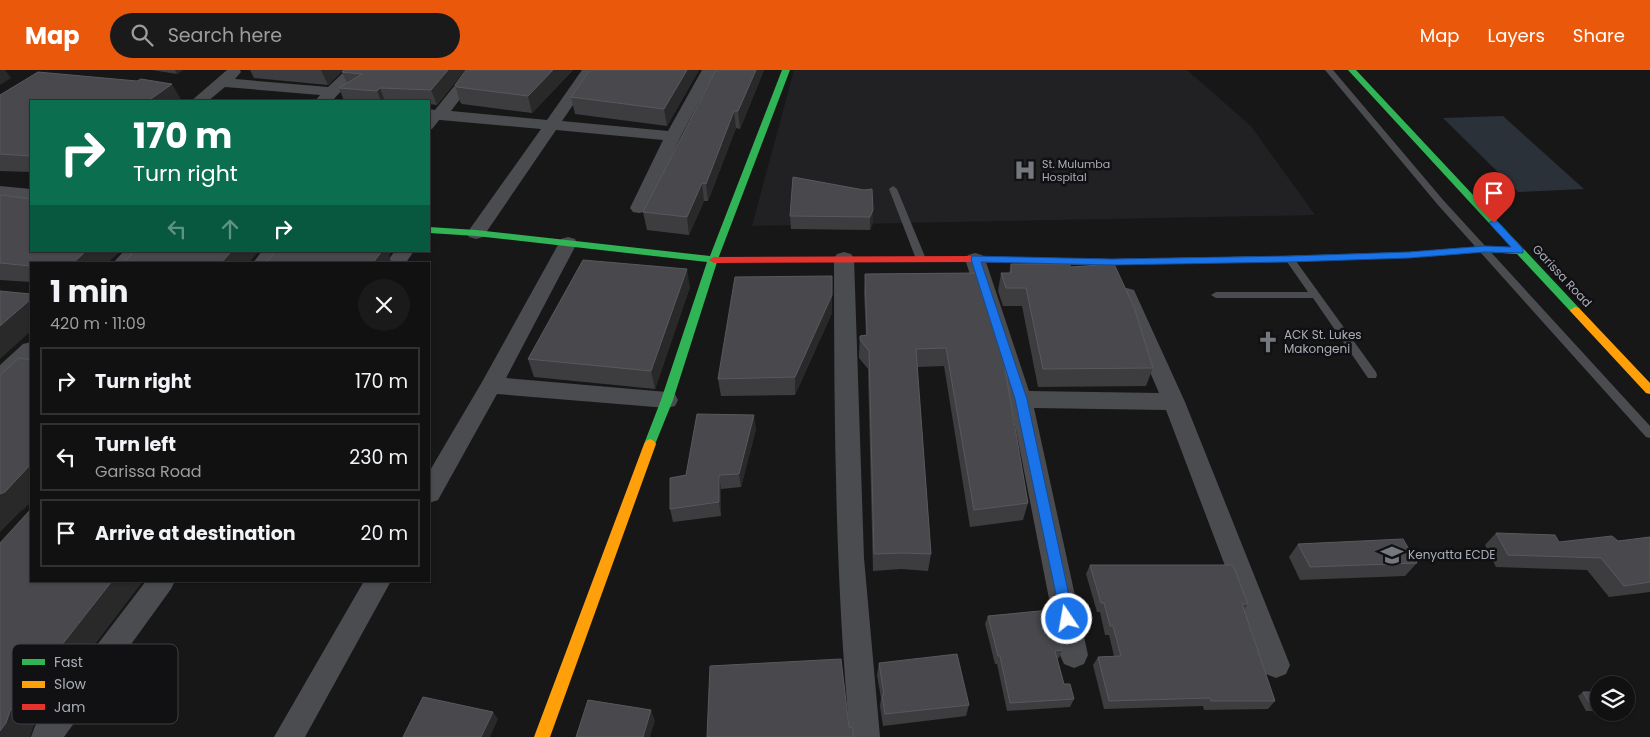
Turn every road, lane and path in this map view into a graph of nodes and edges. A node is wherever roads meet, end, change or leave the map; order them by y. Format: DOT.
graph roads {
  1 [pos="237,70"];
  2 [pos="354,70"];
  3 [pos="475,70"];
  4 [pos="590,70"];
  5 [pos="709,70"];
  6 [pos="786,70"];
  7 [pos="1329,70"];
  8 [pos="1352,70"];
  9 [pos="223,82"];
  10 [pos="327,97"];
  11 [pos="200,100"];
  12 [pos="432,118"];
  13 [pos="553,124"];
  14 [pos="673,136"];
  15 [pos="892,189"];
  16 [pos="0,191"];
  17 [pos="30,194"];
  18 [pos="639,208"];
  19 [pos="430,230"];
  20 [pos="476,233"];
  21 [pos="568,243"];
  22 [pos="1485,249"];
  23 [pos="1520,251"];
  24 [pos="134,252"];
  25 [pos="272,252"];
  26 [pos="844,258"];
  27 [pos="921,259"];
  28 [pos="975,259"];
  29 [pos="1290,259"];
  30 [pos="713,260"];
  31 [pos="124,262"];
  32 [pos="264,262"];
  33 [pos="1112,262"];
  34 [pos="1216,295"];
  35 [pos="1316,295"];
  36 [pos="29,353"];
  37 [pos="1372,375"];
  38 [pos="0,378"];
  39 [pos="491,385"];
  40 [pos="1650,390"];
  41 [pos="1021,399"];
  42 [pos="668,400"];
  43 [pos="1174,402"];
  44 [pos="1650,434"];
  45 [pos="430,492"];
  46 [pos="161,582"];
  47 [pos="377,582"];
  48 [pos="115,644"];
  49 [pos="1074,655"];
  50 [pos="1276,665"];
  51 [pos="56,724"];
  52 [pos="46,737"];
  53 [pos="289,737"];
  54 [pos="542,737"];
  55 [pos="865,737"];
  1 -- 9 [label="street"];
  2 -- 10 [label="street"];
  3 -- 12 [label="street"];
  4 -- 13 [label="street"];
  5 -- 14 [label="street"];
  6 -- 30 [label="main road"];
  7 -- 22 [label="lane"];
  8 -- 23 [label="main road, Garissa Road"];
  9 -- 10 [label="street"];
  9 -- 11 [label="street"];
  12 -- 13 [label="street"];
  13 -- 14 [label="street"];
  13 -- 20 [label="street"];
  14 -- 18 [label="street"];
  15 -- 27 [label="lane"];
  16 -- 17 [label="street"];
  19 -- 20 [label="main road"];
  20 -- 21 [label="main road"];
  21 -- 30 [label="main road"];
  21 -- 39 [label="street"];
  22 -- 23 [label="main road"];
  22 -- 29 [label="main road"];
  22 -- 44 [label="lane"];
  23 -- 40 [label="main road, Garissa Road"];
  24 -- 31 [label="street"];
  25 -- 32 [label="street"];
  26 -- 27 [label="main road"];
  26 -- 30 [label="main road"];
  26 -- 55 [label="street"];
  27 -- 28 [label="main road"];
  28 -- 33 [label="main road"];
  28 -- 41 [label="street"];
  29 -- 33 [label="main road"];
  29 -- 35 [label="lane"];
  30 -- 42 [label="main road"];
  33 -- 43 [label="street"];
  34 -- 35 [label="lane"];
  35 -- 37 [label="lane"];
  36 -- 38 [label="street"];
  39 -- 42 [label="street"];
  39 -- 45 [label="street"];
  41 -- 43 [label="street"];
  41 -- 49 [label="street"];
  42 -- 54 [label="main road"];
  43 -- 50 [label="street"];
  46 -- 48 [label="street"];
  47 -- 53 [label="street"];
  51 -- 52 [label="street"];
}
